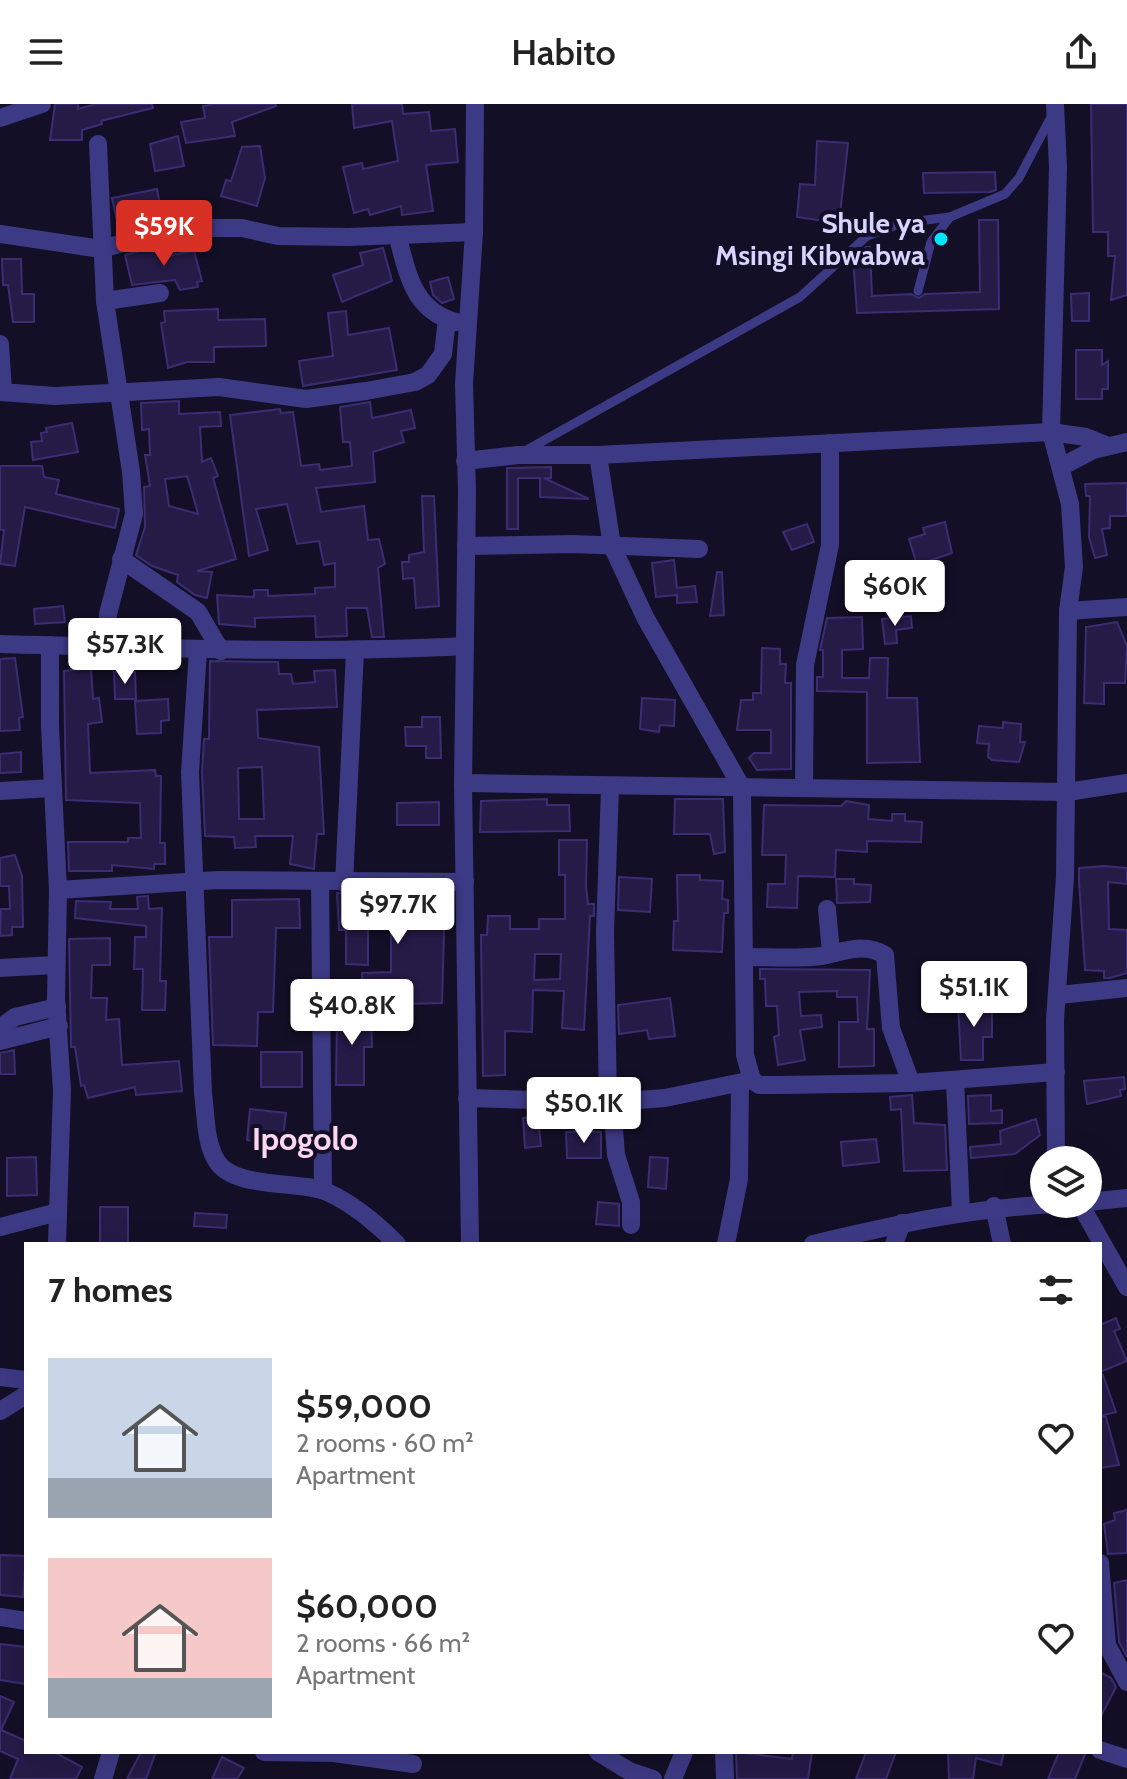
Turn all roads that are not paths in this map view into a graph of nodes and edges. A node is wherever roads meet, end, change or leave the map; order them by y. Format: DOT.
graph roads {
  1 [pos="42,104"];
  2 [pos="475,104"];
  3 [pos="1055,106"];
  4 [pos="0,118"];
  5 [pos="98,144"];
  6 [pos="950,217"];
  7 [pos="474,232"];
  8 [pos="0,234"];
  9 [pos="397,235"];
  10 [pos="101,249"];
  11 [pos="918,291"];
  12 [pos="160,293"];
  13 [pos="105,301"];
  14 [pos="447,319"];
  15 [pos="468,324"];
  16 [pos="0,344"];
  17 [pos="2,392"];
  18 [pos="120,392"];
  19 [pos="1051,432"];
  20 [pos="1127,442"];
  21 [pos="830,443"];
  22 [pos="1106,445"];
  23 [pos="518,455"];
  24 [pos="598,455"];
  25 [pos="465,461"];
  26 [pos="1061,467"];
  27 [pos="466,546"];
  28 [pos="612,546"];
  29 [pos="699,549"];
  30 [pos="121,559"];
  31 [pos="1127,607"];
  32 [pos="1068,611"];
  33 [pos="0,644"];
  34 [pos="50,645"];
  35 [pos="465,646"];
  36 [pos="107,647"];
  37 [pos="198,651"];
  38 [pos="221,651"];
  39 [pos="355,651"];
  40 [pos="463,783"];
  41 [pos="1127,783"];
  42 [pos="53,788"];
  43 [pos="610,788"];
  44 [pos="742,788"];
  45 [pos="804,788"];
  46 [pos="0,791"];
  47 [pos="1067,792"];
  48 [pos="320,881"];
  49 [pos="194,882"];
  50 [pos="465,882"];
  51 [pos="344,883"];
  52 [pos="58,890"];
  53 [pos="827,909"];
  54 [pos="831,953"];
  55 [pos="744,957"];
  56 [pos="55,965"];
  57 [pos="0,968"];
  58 [pos="1127,988"];
  59 [pos="1059,995"];
  60 [pos="58,1017"];
  61 [pos="0,1028"];
  62 [pos="0,1041"];
  63 [pos="1056,1072"];
  64 [pos="955,1080"];
  65 [pos="746,1082"];
  66 [pos="911,1083"];
  67 [pos="467,1098"];
  68 [pos="610,1102"];
  69 [pos="1056,1146"];
  70 [pos="323,1190"];
  71 [pos="1127,1198"];
  72 [pos="1102,1201"];
  73 [pos="1030,1205"];
  74 [pos="994,1206"];
  75 [pos="58,1212"];
  76 [pos="961,1212"];
  77 [pos="1088,1218"];
  78 [pos="902,1223"];
  79 [pos="631,1225"];
  80 [pos="0,1227"];
  81 [pos="57,1242"];
  82 [pos="395,1242"];
  83 [pos="470,1242"];
  84 [pos="727,1242"];
  85 [pos="821,1242"];
  86 [pos="895,1242"];
  87 [pos="1002,1242"];
  88 [pos="1102,1242"];
  89 [pos="1102,1243"];
  90 [pos="1127,1287"];
  91 [pos="0,1377"];
  92 [pos="24,1380"];
  93 [pos="1102,1586"];
  94 [pos="0,1617"];
  95 [pos="24,1621"];
  96 [pos="1125,1677"];
  97 [pos="1102,1751"];
  98 [pos="110,1754"];
  99 [pos="340,1754"];
  100 [pos="601,1754"];
  101 [pos="683,1754"];
  102 [pos="724,1754"];
  103 [pos="1127,1759"];
  104 [pos="412,1765"];
  105 [pos="632,1775"];
  106 [pos="103,1779"];
  107 [pos="653,1779"];
  108 [pos="673,1779"];
  109 [pos="725,1779"];
  1 -- 4 [label="street"];
  2 -- 7 [label="street"];
  3 -- 6 [label="lane"];
  3 -- 19 [label="street"];
  5 -- 10 [label="street"];
  6 -- 11 [label="lane"];
  6 -- 23 [label="lane"];
  7 -- 9 [label="street"];
  7 -- 15 [label="street"];
  8 -- 10 [label="street"];
  9 -- 10 [label="street"];
  9 -- 14 [label="street"];
  10 -- 13 [label="street"];
  12 -- 13 [label="street"];
  13 -- 18 [label="street"];
  14 -- 15 [label="street"];
  14 -- 18 [label="street"];
  15 -- 25 [label="street"];
  16 -- 17 [label="street"];
  17 -- 18 [label="street"];
  18 -- 30 [label="street"];
  19 -- 21 [label="street"];
  19 -- 22 [label="street"];
  19 -- 26 [label="street"];
  20 -- 22 [label="street"];
  21 -- 24 [label="street"];
  21 -- 45 [label="street"];
  22 -- 26 [label="street"];
  23 -- 24 [label="street"];
  23 -- 25 [label="street"];
  24 -- 28 [label="street"];
  25 -- 27 [label="street"];
  26 -- 32 [label="street"];
  27 -- 28 [label="street"];
  27 -- 35 [label="street"];
  28 -- 29 [label="street"];
  28 -- 44 [label="street"];
  30 -- 36 [label="street"];
  30 -- 38 [label="street"];
  31 -- 32 [label="street"];
  32 -- 47 [label="street"];
  33 -- 34 [label="street"];
  34 -- 36 [label="street"];
  34 -- 42 [label="street"];
  35 -- 39 [label="street"];
  35 -- 40 [label="street"];
  36 -- 37 [label="street"];
  37 -- 38 [label="street"];
  37 -- 49 [label="street"];
  38 -- 39 [label="street"];
  39 -- 51 [label="street"];
  40 -- 43 [label="street"];
  40 -- 50 [label="street"];
  41 -- 47 [label="street"];
  42 -- 46 [label="street"];
  42 -- 52 [label="street"];
  43 -- 44 [label="street"];
  43 -- 68 [label="street"];
  44 -- 45 [label="street"];
  44 -- 55 [label="street"];
  45 -- 47 [label="street"];
  47 -- 59 [label="street"];
  48 -- 49 [label="street"];
  48 -- 51 [label="street"];
  48 -- 70 [label="street"];
  49 -- 52 [label="street"];
  49 -- 70 [label="street"];
  50 -- 51 [label="street"];
  50 -- 67 [label="street"];
  52 -- 56 [label="street"];
  53 -- 54 [label="street"];
  54 -- 55 [label="street"];
  54 -- 66 [label="street"];
  55 -- 65 [label="street"];
  56 -- 57 [label="street"];
  56 -- 60 [label="street"];
  58 -- 59 [label="street"];
  59 -- 63 [label="street"];
  60 -- 61 [label="street"];
  60 -- 62 [label="street"];
  60 -- 75 [label="street"];
  63 -- 64 [label="street"];
  63 -- 69 [label="street"];
  64 -- 66 [label="street"];
  64 -- 76 [label="street"];
  65 -- 66 [label="street"];
  65 -- 68 [label="street"];
  65 -- 84 [label="street"];
  67 -- 68 [label="street"];
  67 -- 83 [label="street"];
  68 -- 79 [label="street"];
  70 -- 82 [label="street"];
  71 -- 72 [label="street"];
  73 -- 74 [label="street"];
  74 -- 76 [label="street"];
  74 -- 87 [label="street"];
  75 -- 80 [label="street"];
  75 -- 81 [label="street"];
  76 -- 78 [label="street"];
  77 -- 88 [label="street"];
  78 -- 85 [label="street"];
  78 -- 86 [label="street"];
  89 -- 90 [label="street"];
  91 -- 92 [label="street"];
  93 -- 96 [label="street"];
  94 -- 95 [label="street"];
  97 -- 103 [label="street"];
  98 -- 106 [label="street"];
  99 -- 104 [label="street"];
  100 -- 105 [label="street"];
  101 -- 108 [label="street"];
  102 -- 109 [label="street"];
  105 -- 107 [label="street"];
}
